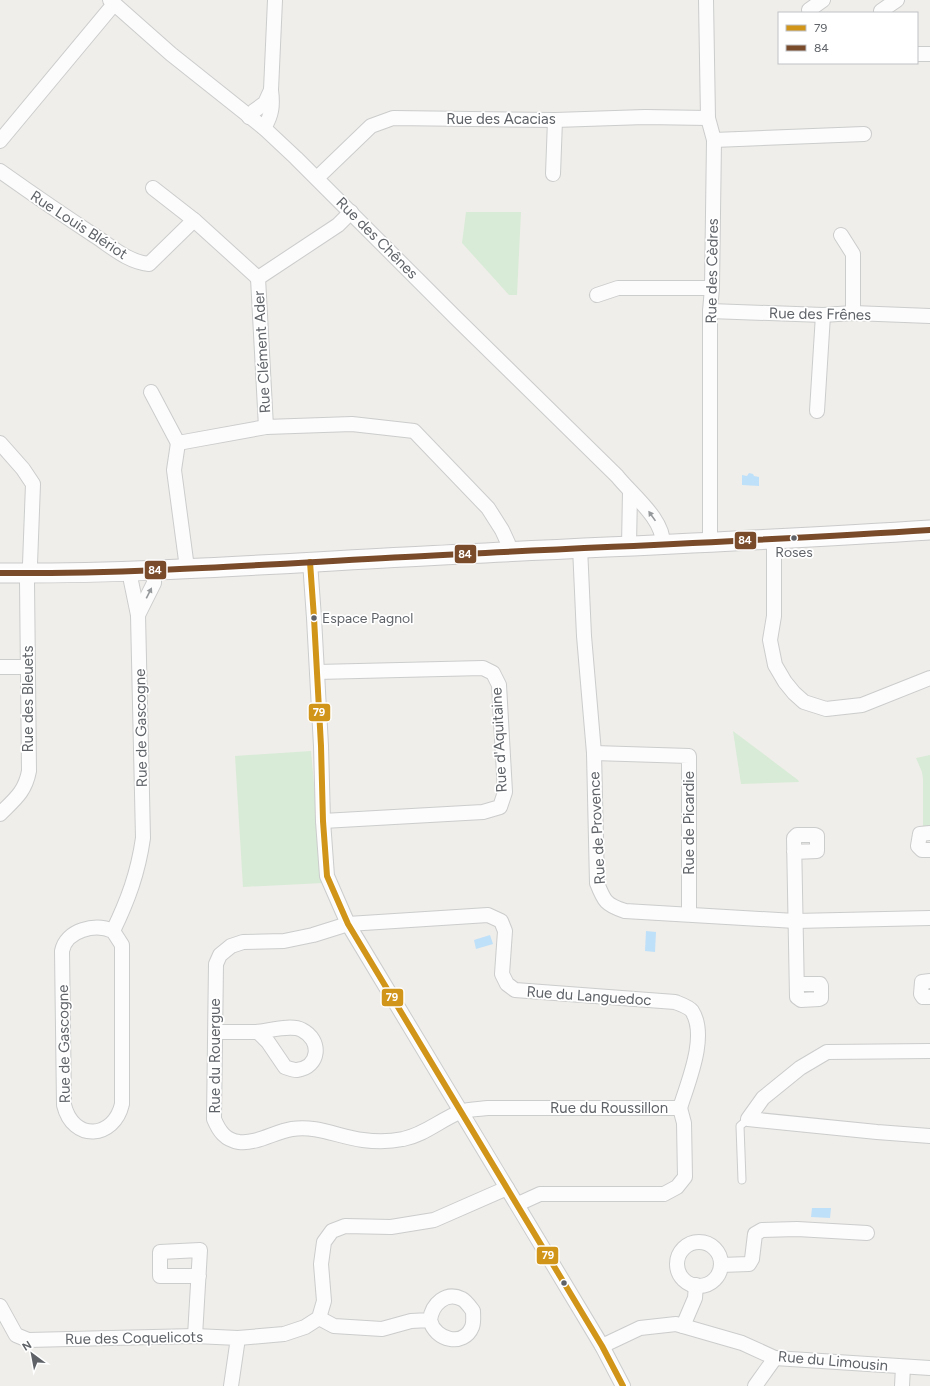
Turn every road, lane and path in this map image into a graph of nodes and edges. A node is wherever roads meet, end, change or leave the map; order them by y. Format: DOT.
graph roads {
  1 [pos="275,0"];
  2 [pos="706,0"];
  3 [pos="823,0"];
  4 [pos="897,0"];
  5 [pos="112,2"];
  6 [pos="879,8"];
  7 [pos="809,10"];
  8 [pos="918,54"];
  9 [pos="930,54"];
  10 [pos="271,90"];
  11 [pos="250,117"];
  12 [pos="708,118"];
  13 [pos="555,120"];
  14 [pos="264,128"];
  15 [pos="864,134"];
  16 [pos="714,140"];
  17 [pos="0,141"];
  18 [pos="0,171"];
  19 [pos="553,174"];
  20 [pos="317,178"];
  21 [pos="153,188"];
  22 [pos="351,212"];
  23 [pos="194,220"];
  24 [pos="841,235"];
  25 [pos="258,278"];
  26 [pos="712,288"];
  27 [pos="597,295"];
  28 [pos="710,312"];
  29 [pos="853,313"];
  30 [pos="823,315"];
  31 [pos="930,316"];
  32 [pos="151,392"];
  33 [pos="817,411"];
  34 [pos="266,427"];
  35 [pos="0,443"];
  36 [pos="178,443"];
  37 [pos="630,492"];
  38 [pos="930,530"];
  39 [pos="774,539"];
  40 [pos="710,543"];
  41 [pos="664,545"];
  42 [pos="629,546"];
  43 [pos="580,547"];
  44 [pos="510,552"];
  45 [pos="310,562"];
  46 [pos="187,568"];
  47 [pos="154,570"];
  48 [pos="130,571"];
  49 [pos="0,573"];
  50 [pos="28,573"];
  51 [pos="138,615"];
  52 [pos="28,667"];
  53 [pos="0,668"];
  54 [pos="317,672"];
  55 [pos="930,678"];
  56 [pos="594,753"];
  57 [pos="0,814"];
  58 [pos="323,821"];
  59 [pos="930,833"];
  60 [pos="930,850"];
  61 [pos="794,852"];
  62 [pos="689,914"];
  63 [pos="930,918"];
  64 [pos="795,921"];
  65 [pos="348,924"];
  66 [pos="113,931"];
  67 [pos="930,981"];
  68 [pos="797,984"];
  69 [pos="930,997"];
  70 [pos="216,1032"];
  71 [pos="258,1032"];
  72 [pos="930,1052"];
  73 [pos="680,1108"];
  74 [pos="462,1111"];
  75 [pos="748,1119"];
  76 [pos="930,1136"];
  77 [pos="742,1180"];
  78 [pos="507,1188"];
  79 [pos="518,1204"];
  80 [pos="867,1233"];
  81 [pos="721,1265"];
  82 [pos="199,1276"];
  83 [pos="696,1286"];
  84 [pos="0,1306"];
  85 [pos="319,1318"];
  86 [pos="430,1320"];
  87 [pos="683,1326"];
  88 [pos="195,1336"];
  89 [pos="238,1338"];
  90 [pos="602,1346"];
  91 [pos="775,1358"];
  92 [pos="903,1367"];
  93 [pos="930,1368"];
  94 [pos="231,1386"];
  95 [pos="623,1386"];
  96 [pos="755,1386"];
  97 [pos="902,1386"];
  1 -- 10 [label="street"];
  2 -- 12 [label="street, Rue des Cèdres"];
  3 -- 7 [label="street"];
  4 -- 6 [label="street"];
  5 -- 11 [label="street, Rue des Chênes"];
  5 -- 17 [label="street"];
  8 -- 9 [label="street"];
  10 -- 11 [label="street"];
  10 -- 14 [label="street"];
  11 -- 14 [label="street, Rue des Chênes"];
  12 -- 13 [label="street, Rue des Acacias"];
  12 -- 16 [label="street, Rue des Cèdres"];
  13 -- 19 [label="street"];
  13 -- 20 [label="street, Rue des Acacias"];
  14 -- 20 [label="street, Rue des Chênes"];
  15 -- 16 [label="street"];
  16 -- 26 [label="street, Rue des Cèdres"];
  18 -- 23 [label="street, Rue Louis Blériot"];
  20 -- 22 [label="street, Rue des Chênes"];
  21 -- 23 [label="street"];
  22 -- 25 [label="street"];
  22 -- 37 [label="street, Rue des Chênes"];
  23 -- 25 [label="street"];
  24 -- 29 [label="street"];
  25 -- 34 [label="street, Rue Clément Ader"];
  26 -- 27 [label="street"];
  26 -- 28 [label="street, Rue des Cèdres"];
  28 -- 30 [label="street, Rue des Frênes"];
  28 -- 40 [label="street, Rue des Cèdres"];
  29 -- 30 [label="street, Rue des Frênes"];
  29 -- 31 [label="street, Rue des Frênes"];
  30 -- 33 [label="street"];
  32 -- 36 [label="street"];
  34 -- 36 [label="street, Rue Clément Ader"];
  34 -- 44 [label="street"];
  35 -- 50 [label="street, Rue des Bleuets"];
  36 -- 46 [label="street"];
  41 -- 37 [label="street, Rue des Chênes, one-way"];
  37 -- 42 [label="street"];
  38 -- 39 [label="street"];
  39 -- 40 [label="street"];
  39 -- 55 [label="street"];
  40 -- 41 [label="street"];
  41 -- 42 [label="street"];
  42 -- 43 [label="street"];
  43 -- 44 [label="street"];
  43 -- 56 [label="street, Rue de Provence"];
  44 -- 45 [label="street"];
  45 -- 46 [label="street"];
  45 -- 54 [label="street"];
  46 -- 47 [label="street"];
  47 -- 48 [label="street"];
  51 -- 47 [label="street, Rue de Gascogne, one-way"];
  48 -- 50 [label="street"];
  48 -- 51 [label="street, Rue de Gascogne"];
  49 -- 50 [label="street"];
  50 -- 52 [label="street, Rue des Bleuets"];
  51 -- 66 [label="street, Rue de Gascogne"];
  52 -- 53 [label="street"];
  52 -- 57 [label="street, Rue des Bleuets"];
  54 -- 58 [label="street"];
  54 -- 58 [label="street, Rue d'Aquitaine"];
  56 -- 62 [label="street, Rue de Provence"];
  56 -- 62 [label="street, Rue de Picardie"];
  58 -- 65 [label="street"];
  59 -- 60 [label="street"];
  61 -- 64 [label="street"];
  62 -- 64 [label="street, Rue de Provence"];
  63 -- 64 [label="street, Rue de Provence"];
  64 -- 68 [label="street"];
  65 -- 70 [label="street, Rue du Rouergue"];
  65 -- 73 [label="street, Rue du Languedoc"];
  65 -- 74 [label="street"];
  66 -- 66 [label="street, Rue de Gascogne"];
  67 -- 69 [label="street"];
  70 -- 71 [label="street"];
  70 -- 74 [label="street, Rue du Rouergue"];
  72 -- 75 [label="street"];
  73 -- 74 [label="street, Rue du Roussillon"];
  73 -- 79 [label="street, Rue du Roussillon"];
  74 -- 78 [label="street"];
  75 -- 76 [label="street"];
  75 -- 77 [label="lane"];
  78 -- 79 [label="street"];
  78 -- 85 [label="street"];
  79 -- 90 [label="street"];
  80 -- 81 [label="street"];
  81 -- 83 [label="street"];
  81 -- 83 [label="street"];
  82 -- 88 [label="street"];
  83 -- 87 [label="street"];
  84 -- 88 [label="street, Rue des Coquelicots"];
  85 -- 86 [label="street"];
  85 -- 89 [label="street, Rue des Coquelicots"];
  87 -- 90 [label="street, Rue du Limousin"];
  87 -- 91 [label="street, Rue du Limousin"];
  88 -- 89 [label="street, Rue des Coquelicots"];
  89 -- 94 [label="street"];
  90 -- 95 [label="street"];
  91 -- 92 [label="street, Rue du Limousin"];
  91 -- 96 [label="street"];
  92 -- 93 [label="street, Rue du Limousin"];
  92 -- 97 [label="street"];
}
